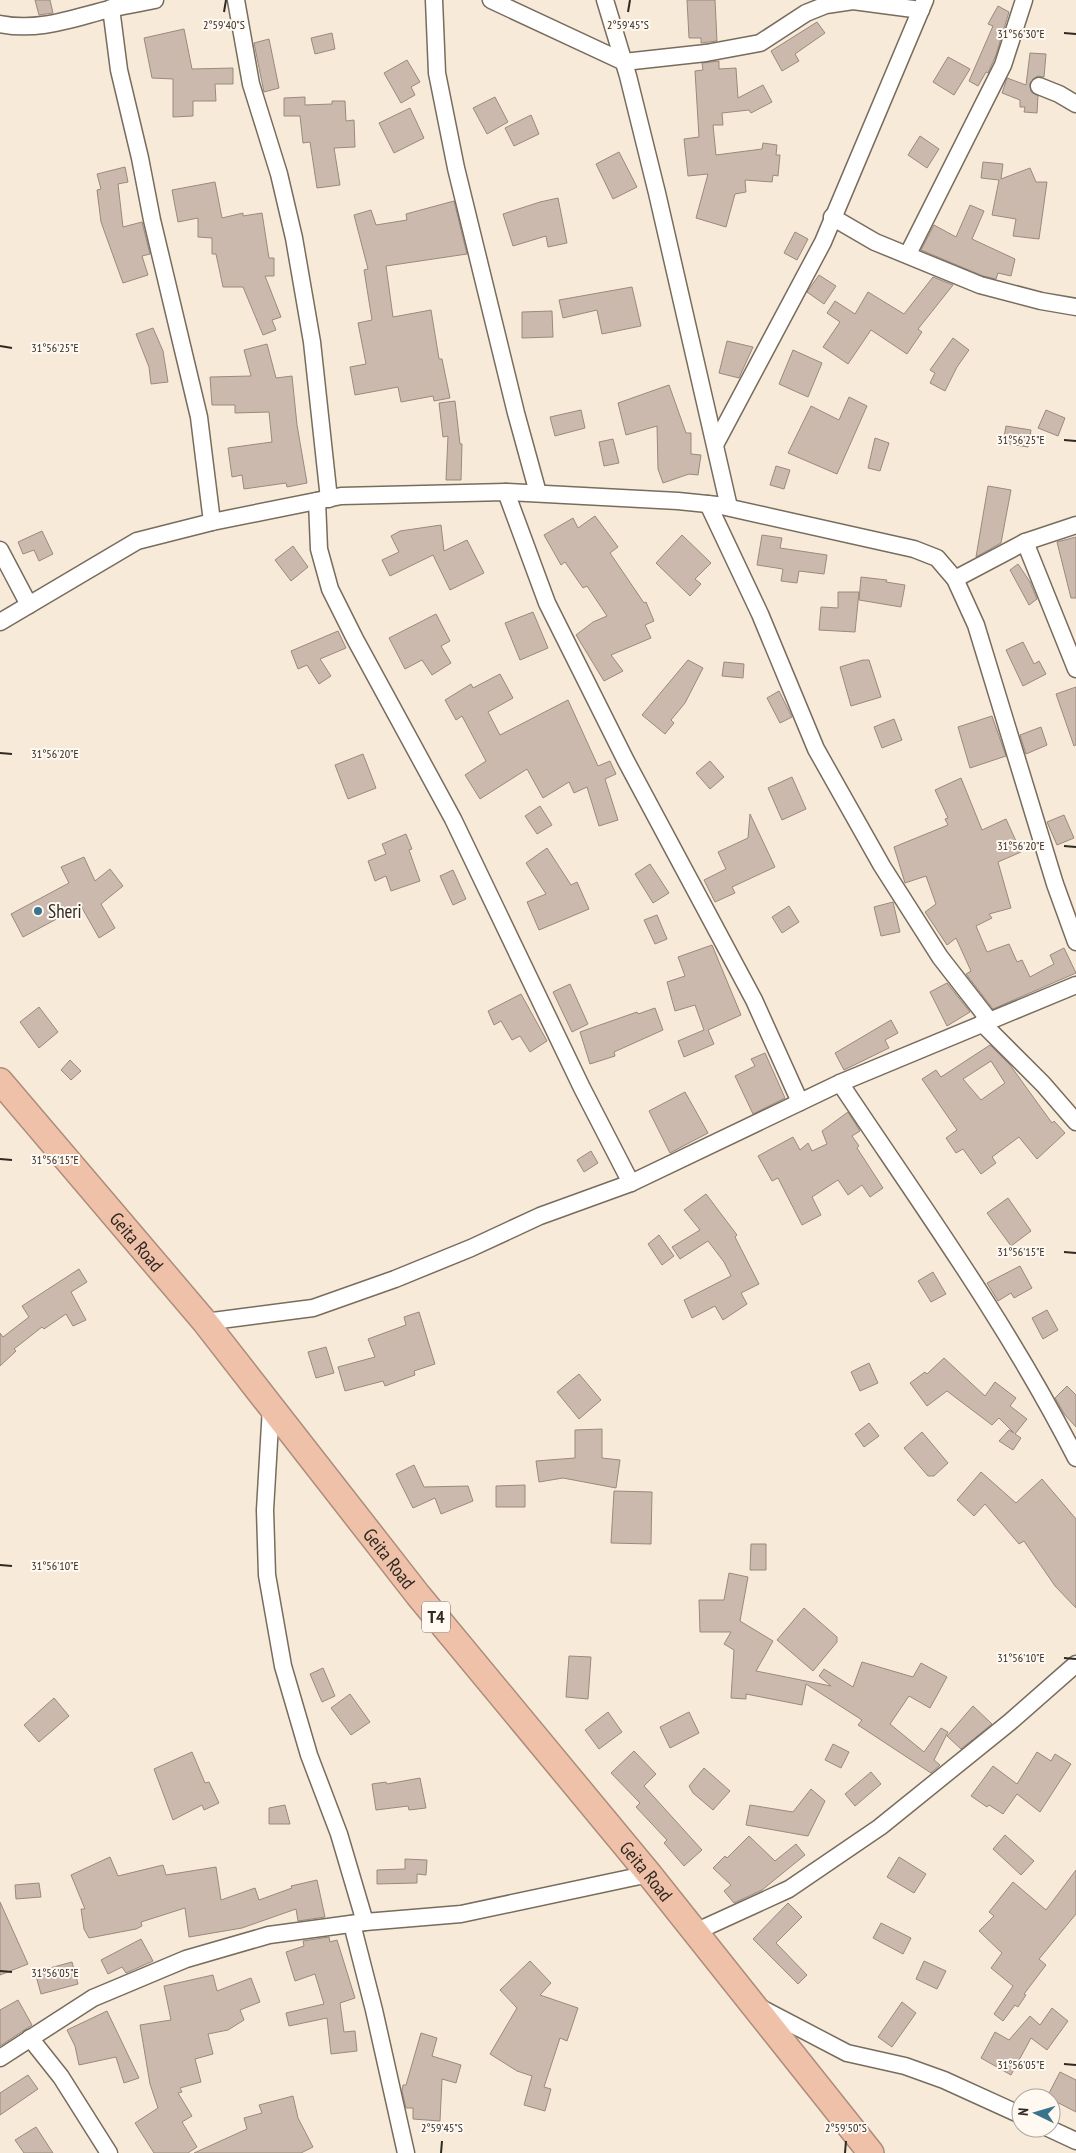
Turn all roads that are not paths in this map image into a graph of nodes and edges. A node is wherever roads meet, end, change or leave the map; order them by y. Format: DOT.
graph roads {
  1 [pos="156,0"];
  2 [pos="236,0"];
  3 [pos="434,0"];
  4 [pos="491,0"];
  5 [pos="605,0"];
  6 [pos="852,0"];
  7 [pos="1024,0"];
  8 [pos="137,2"];
  9 [pos="923,5"];
  10 [pos="111,8"];
  11 [pos="0,24"];
  12 [pos="624,62"];
  13 [pos="1039,86"];
  14 [pos="1076,104"];
  15 [pos="832,216"];
  16 [pos="908,254"];
  17 [pos="1076,307"];
  18 [pos="716,443"];
  19 [pos="506,492"];
  20 [pos="538,493"];
  21 [pos="323,500"];
  22 [pos="708,504"];
  23 [pos="729,507"];
  24 [pos="212,522"];
  25 [pos="1076,525"];
  26 [pos="1025,542"];
  27 [pos="0,550"];
  28 [pos="955,579"];
  29 [pos="29,605"];
  30 [pos="0,622"];
  31 [pos="1076,669"];
  32 [pos="1076,942"];
  33 [pos="1076,985"];
  34 [pos="986,1022"];
  35 [pos="0,1081"];
  36 [pos="840,1083"];
  37 [pos="800,1102"];
  38 [pos="1076,1122"];
  39 [pos="631,1183"];
  40 [pos="205,1322"];
  41 [pos="271,1407"];
  42 [pos="1076,1458"];
  43 [pos="1076,1664"];
  44 [pos="649,1874"];
  45 [pos="358,1923"];
  46 [pos="695,1932"];
  47 [pos="752,2004"];
  48 [pos="30,2038"];
  49 [pos="0,2058"];
  50 [pos="1011,2110"];
  51 [pos="1061,2134"];
  52 [pos="1076,2141"];
  53 [pos="109,2153"];
  54 [pos="406,2153"];
  55 [pos="871,2153"];
  1 -- 8 [label="street"];
  2 -- 21 [label="street"];
  3 -- 20 [label="street"];
  4 -- 12 [label="street"];
  5 -- 12 [label="street"];
  6 -- 9 [label="street"];
  6 -- 12 [label="street"];
  7 -- 16 [label="street"];
  8 -- 10 [label="street"];
  9 -- 15 [label="street"];
  10 -- 11 [label="street"];
  10 -- 24 [label="street"];
  12 -- 18 [label="street"];
  13 -- 14 [label="street"];
  15 -- 16 [label="street"];
  15 -- 18 [label="street"];
  16 -- 17 [label="street"];
  18 -- 23 [label="street"];
  19 -- 20 [label="street"];
  19 -- 21 [label="street"];
  19 -- 37 [label="street"];
  20 -- 22 [label="street"];
  21 -- 24 [label="street"];
  21 -- 39 [label="street"];
  22 -- 23 [label="street"];
  22 -- 34 [label="street"];
  23 -- 28 [label="street"];
  24 -- 29 [label="street"];
  25 -- 26 [label="street"];
  26 -- 28 [label="street"];
  26 -- 31 [label="street"];
  27 -- 29 [label="street"];
  28 -- 32 [label="street"];
  29 -- 30 [label="street"];
  33 -- 34 [label="street"];
  34 -- 36 [label="street"];
  34 -- 38 [label="street"];
  35 -- 40 [label="highway, Geita Road / T4"];
  36 -- 37 [label="street"];
  36 -- 42 [label="street"];
  37 -- 39 [label="street"];
  39 -- 40 [label="street"];
  40 -- 41 [label="highway, Geita Road / T4"];
  41 -- 44 [label="highway, Geita Road / T4"];
  41 -- 45 [label="street"];
  43 -- 46 [label="street"];
  44 -- 45 [label="street"];
  44 -- 46 [label="highway, Geita Road / T4"];
  45 -- 48 [label="street"];
  45 -- 54 [label="street"];
  46 -- 47 [label="highway, Geita Road / T4"];
  47 -- 50 [label="street"];
  47 -- 55 [label="highway, Geita Road / T4"];
  48 -- 49 [label="street"];
  48 -- 53 [label="street"];
  51 -- 52 [label="street"];
}
